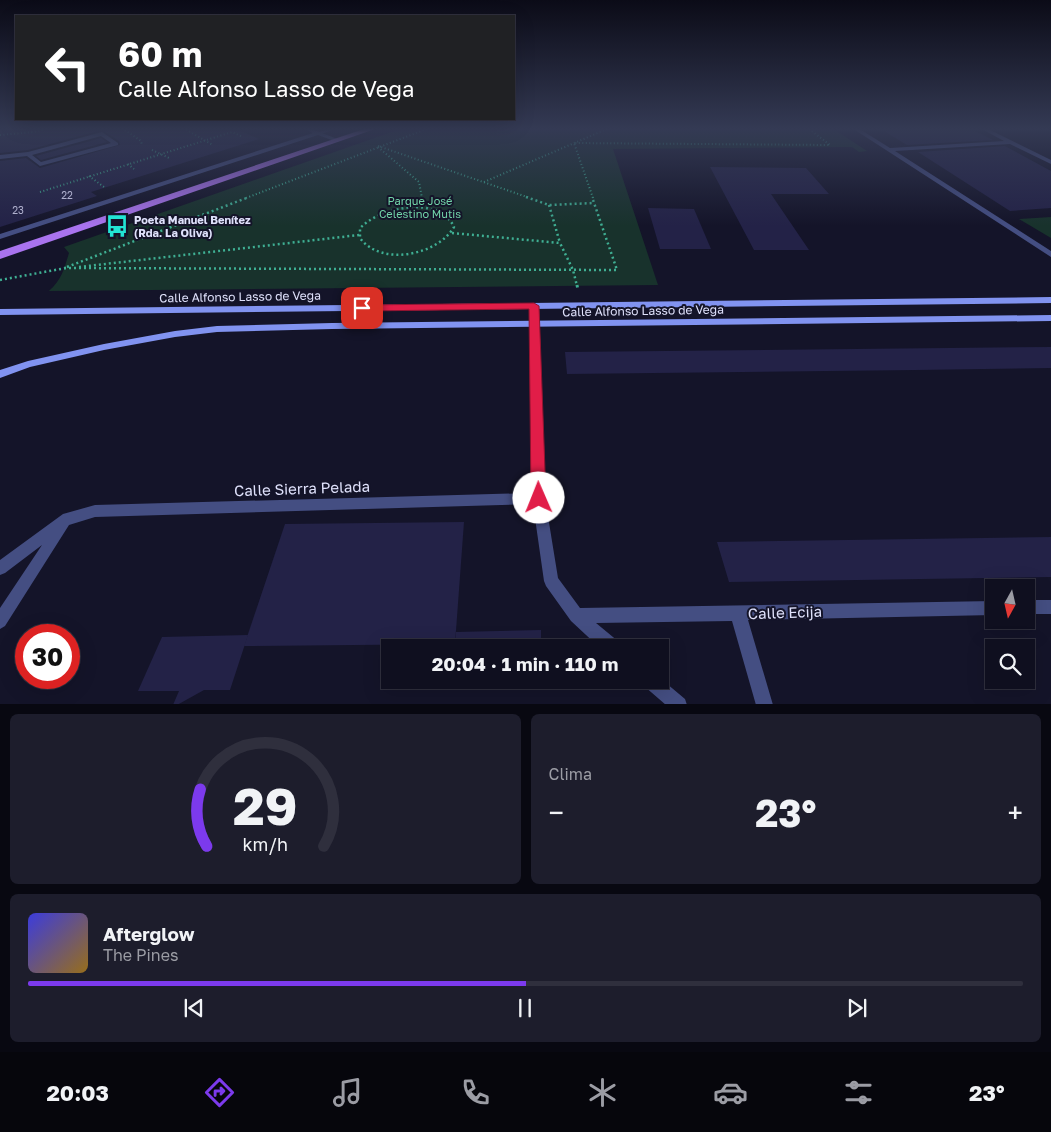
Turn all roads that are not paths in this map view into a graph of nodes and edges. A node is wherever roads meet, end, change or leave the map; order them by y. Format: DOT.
graph roads {
  1 [pos="36,161"];
  2 [pos="52,161"];
  3 [pos="233,161"];
  4 [pos="276,161"];
  5 [pos="907,161"];
  6 [pos="0,237"];
  7 [pos="1051,255"];
  8 [pos="0,257"];
  9 [pos="1051,300"];
  10 [pos="534,306"];
  11 [pos="0,312"];
  12 [pos="1051,318"];
  13 [pos="535,325"];
  14 [pos="0,374"];
  15 [pos="539,498"];
  16 [pos="68,518"];
  17 [pos="0,568"];
  18 [pos="1051,607"];
  19 [pos="985,608"];
  20 [pos="1035,608"];
  21 [pos="738,614"];
  22 [pos="576,616"];
  23 [pos="0,621"];
  24 [pos="603,639"];
  25 [pos="661,689"];
  26 [pos="679,704"];
  27 [pos="765,704"];
  1 -- 2 [label="street"];
  3 -- 6 [label="street"];
  4 -- 8 [label="main road"];
  5 -- 7 [label="street"];
  9 -- 10 [label="main road, Calle Alfonso Lasso de Vega"];
  10 -- 11 [label="main road, Calle Alfonso Lasso de Vega"];
  10 -- 13 [label="street"];
  12 -- 13 [label="main road, Calle Alfonso Lasso de Vega"];
  13 -- 14 [label="main road, Calle Alfonso Lasso de Vega"];
  13 -- 15 [label="street"];
  15 -- 16 [label="street, Calle Sierra Pelada"];
  15 -- 22 [label="street"];
  16 -- 17 [label="street"];
  16 -- 23 [label="street"];
  18 -- 20 [label="street"];
  19 -- 21 [label="street, Calle Ecija"];
  21 -- 22 [label="street, Calle Ecija"];
  21 -- 27 [label="street"];
  22 -- 24 [label="street"];
  25 -- 26 [label="street"];
}
